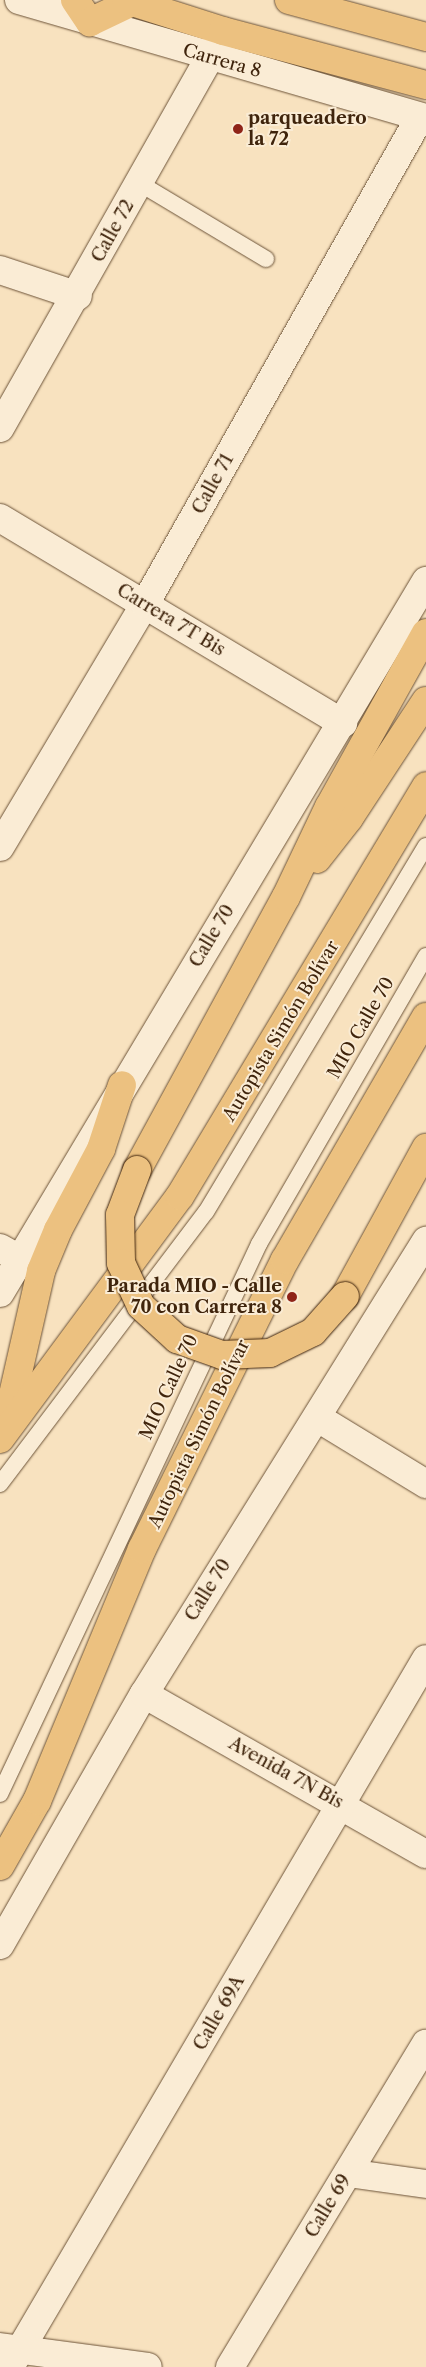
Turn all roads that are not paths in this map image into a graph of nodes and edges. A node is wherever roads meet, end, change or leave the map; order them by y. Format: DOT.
graph roads {
  1 [pos="20,0"];
  2 [pos="289,0"];
  3 [pos="129,1"];
  4 [pos="83,11"];
  5 [pos="223,31"];
  6 [pos="426,37"];
  7 [pos="209,58"];
  8 [pos="426,85"];
  9 [pos="423,117"];
  10 [pos="139,183"];
  11 [pos="266,259"];
  12 [pos="0,270"];
  13 [pos="78,296"];
  14 [pos="0,428"];
  15 [pos="0,518"];
  16 [pos="426,581"];
  17 [pos="145,604"];
  18 [pos="426,633"];
  19 [pos="426,700"];
  20 [pos="343,722"];
  21 [pos="426,786"];
  22 [pos="426,846"];
  23 [pos="0,847"];
  24 [pos="286,898"];
  25 [pos="426,956"];
  26 [pos="426,1017"];
  27 [pos="122,1085"];
  28 [pos="426,1148"];
  29 [pos="426,1241"];
  30 [pos="10,1253"];
  31 [pos="0,1293"];
  32 [pos="318,1418"];
  33 [pos="2,1437"];
  34 [pos="0,1484"];
  35 [pos="426,1484"];
  36 [pos="426,1659"];
  37 [pos="144,1694"];
  38 [pos="0,1794"];
  39 [pos="341,1804"];
  40 [pos="426,1854"];
  41 [pos="0,1866"];
  42 [pos="0,1945"];
  43 [pos="426,2044"];
  44 [pos="348,2172"];
  45 [pos="426,2184"];
  46 [pos="11,2354"];
  47 [pos="148,2367"];
  48 [pos="230,2367"];
  1 -- 4 [label="street, Carrera 8"];
  2 -- 6 [label="main road"];
  3 -- 4 [label="main road"];
  3 -- 5 [label="main road, Carrera 8"];
  4 -- 7 [label="street, Carrera 8"];
  5 -- 7 [label="street, Calle 72"];
  5 -- 8 [label="main road, Carrera 8"];
  7 -- 9 [label="street, Carrera 8"];
  7 -- 10 [label="street, Calle 72"];
  9 -- 17 [label="street, Calle 71"];
  10 -- 11 [label="lane"];
  10 -- 13 [label="street, Calle 72"];
  12 -- 13 [label="street"];
  13 -- 14 [label="street, Calle 72"];
  15 -- 17 [label="street, Carrera 7T Bis"];
  16 -- 20 [label="street, Calle 70"];
  17 -- 20 [label="street, Carrera 7T Bis"];
  17 -- 23 [label="street, Calle 71"];
  18 -- 24 [label="main road"];
  19 -- 24 [label="main road"];
  20 -- 27 [label="street, Calle 70"];
  21 -- 33 [label="main road, Autopista Simón Bolívar"];
  22 -- 34 [label="lane, MIO Calle 70"];
  24 -- 28 [label="main road, bridge"];
  25 -- 38 [label="lane, MIO Calle 70"];
  26 -- 41 [label="main road, Autopista Simón Bolívar"];
  27 -- 30 [label="street, Calle 70"];
  27 -- 33 [label="main road"];
  29 -- 32 [label="street, Calle 70"];
  30 -- 31 [label="street, Calle 70"];
  32 -- 35 [label="street"];
  32 -- 37 [label="street, Calle 70"];
  36 -- 39 [label="street, Calle 69A"];
  37 -- 39 [label="street, Avenida 7N Bis"];
  37 -- 42 [label="street, Calle 70"];
  39 -- 40 [label="street, Avenida 7N Bis"];
  39 -- 46 [label="street, Calle 69A"];
  43 -- 44 [label="street, Calle 69"];
  44 -- 45 [label="street"];
  44 -- 48 [label="street, Calle 69"];
  46 -- 47 [label="street"];
}
